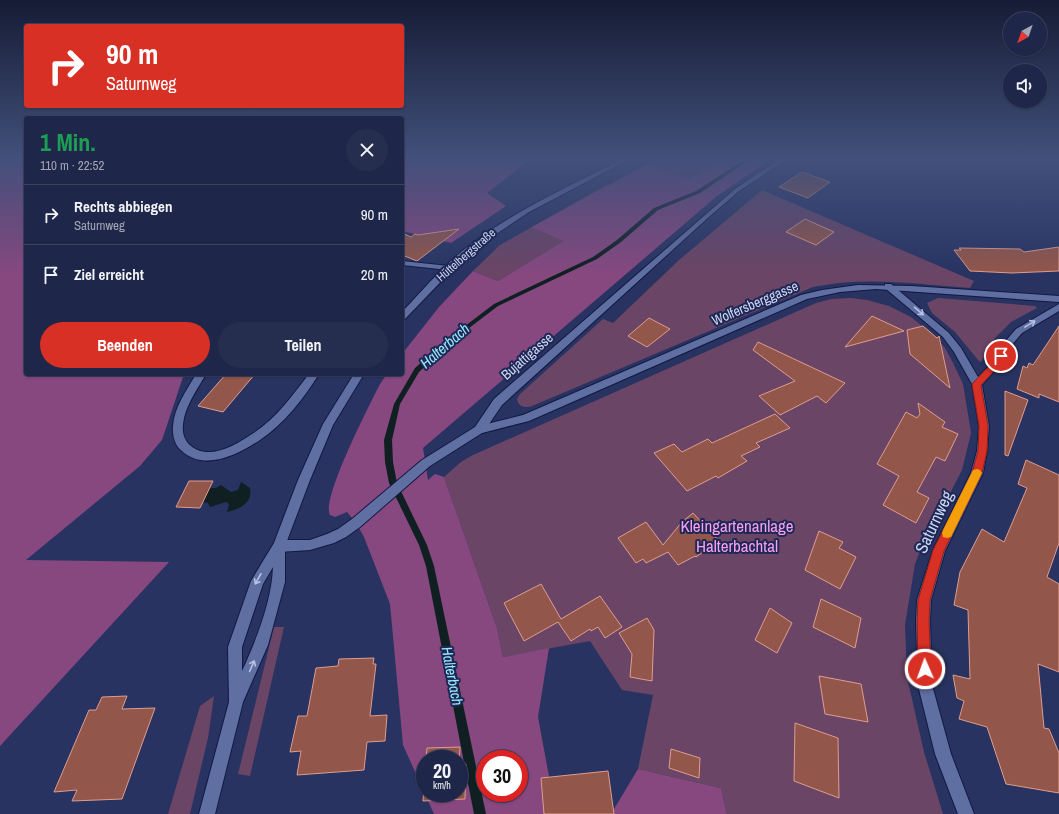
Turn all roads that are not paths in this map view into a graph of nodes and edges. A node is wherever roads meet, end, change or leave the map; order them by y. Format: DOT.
graph roads {
  1 [pos="553,198"];
  2 [pos="727,198"];
  3 [pos="406,263"];
  4 [pos="449,268"];
  5 [pos="888,286"];
  6 [pos="1059,299"];
  7 [pos="1059,307"];
  8 [pos="404,315"];
  9 [pos="200,376"];
  10 [pos="312,376"];
  11 [pos="358,376"];
  12 [pos="977,384"];
  13 [pos="479,430"];
  14 [pos="279,546"];
  15 [pos="236,702"];
  16 [pos="208,814"];
  17 [pos="966,814"];
  1 -- 4 [label="street, Hüttelbergstraße"];
  2 -- 13 [label="street, Bujattigasse"];
  3 -- 4 [label="street"];
  4 -- 8 [label="street, Hüttelbergstraße"];
  5 -- 6 [label="street, Wolfersberggasse"];
  5 -- 12 [label="street, Saturnweg, one-way"];
  5 -- 13 [label="street, Wolfersberggasse"];
  12 -- 7 [label="street, one-way"];
  9 -- 10 [label="street"];
  11 -- 14 [label="street"];
  12 -- 17 [label="street, Saturnweg"];
  13 -- 14 [label="street, Bujattigasse"];
  15 -- 14 [label="street, one-way"];
  14 -- 15 [label="street, one-way"];
  15 -- 16 [label="street"];
}
